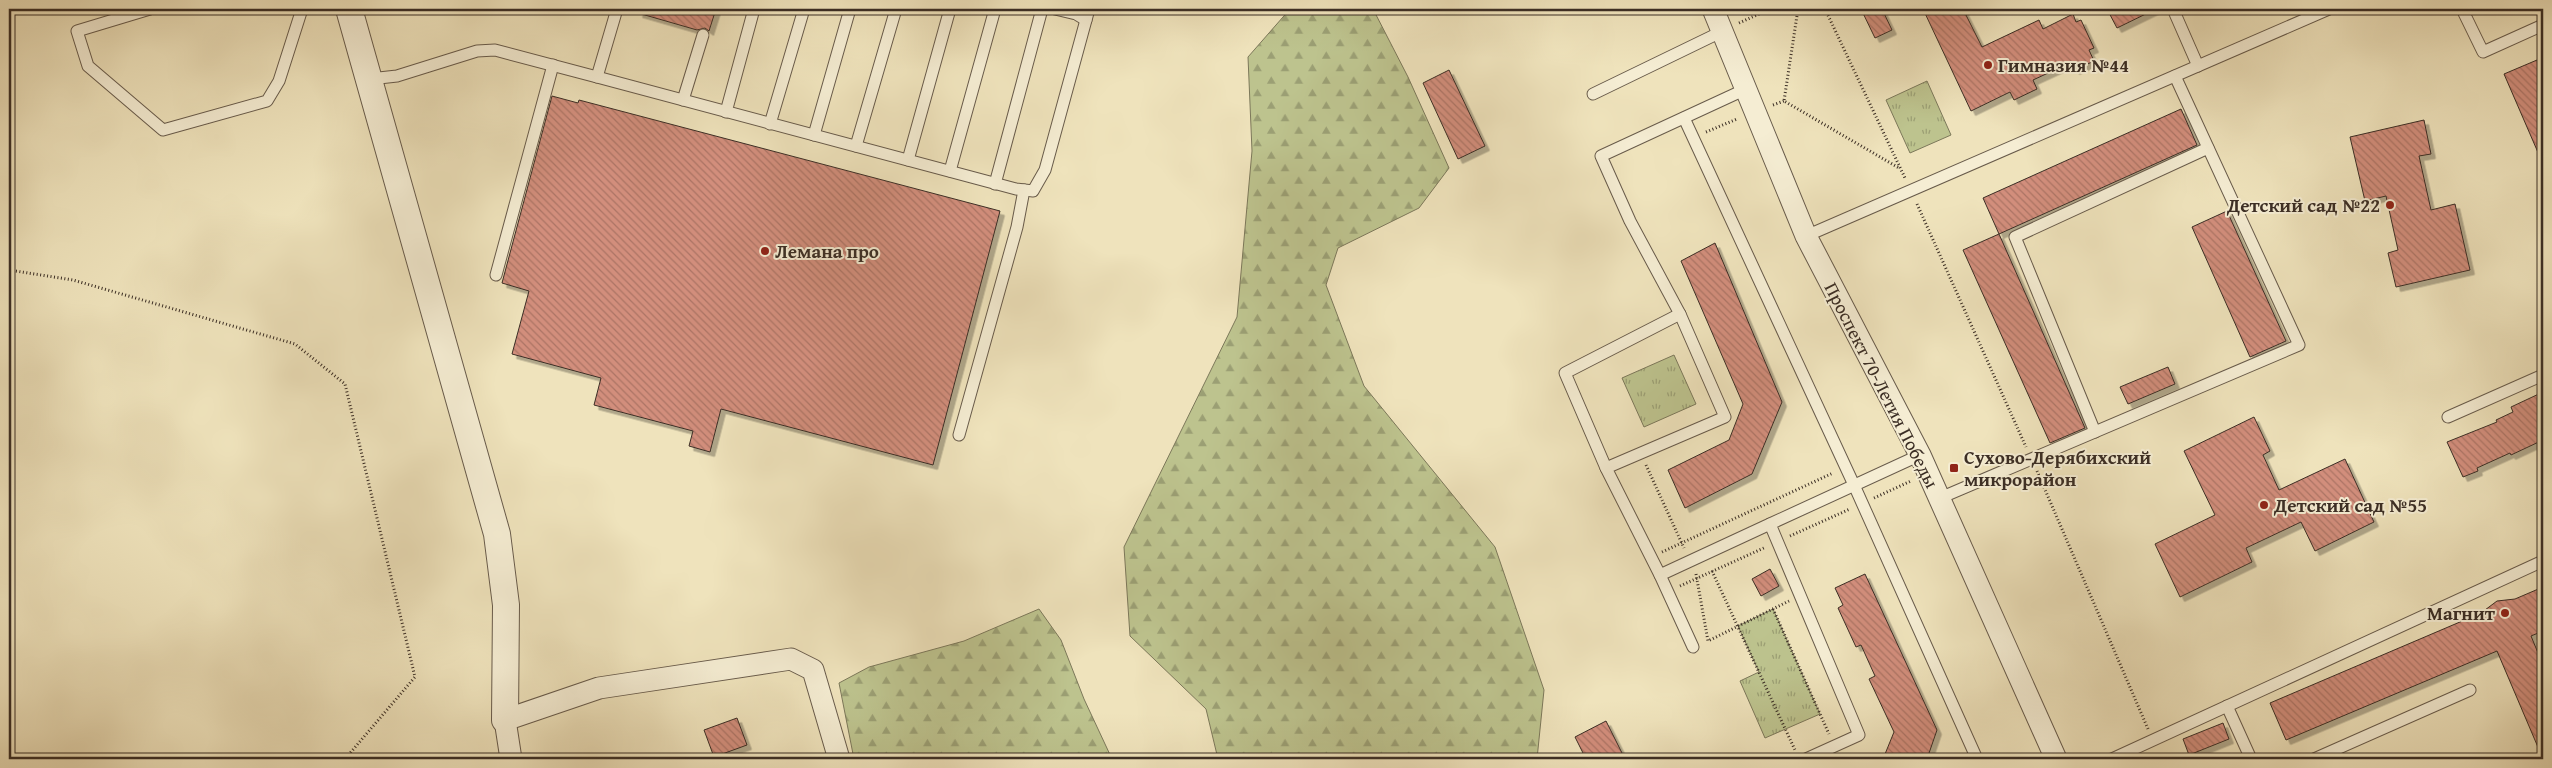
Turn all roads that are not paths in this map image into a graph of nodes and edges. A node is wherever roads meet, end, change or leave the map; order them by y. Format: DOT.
graph roads {
  1 [pos="150,9"];
  2 [pos="302,9"];
  3 [pos="349,9"];
  4 [pos="617,9"];
  5 [pos="754,9"];
  6 [pos="804,9"];
  7 [pos="850,9"];
  8 [pos="896,9"];
  9 [pos="950,9"];
  10 [pos="995,9"];
  11 [pos="1042,9"];
  12 [pos="1055,9"];
  13 [pos="1713,9"];
  14 [pos="2173,9"];
  15 [pos="2329,9"];
  16 [pos="2462,9"];
  17 [pos="1088,14"];
  18 [pos="2543,26"];
  19 [pos="1723,31"];
  20 [pos="702,35"];
  21 [pos="553,65"];
  22 [pos="2198,66"];
  23 [pos="2175,76"];
  24 [pos="596,77"];
  25 [pos="370,79"];
  26 [pos="1746,89"];
  27 [pos="1593,94"];
  28 [pos="684,100"];
  29 [pos="726,112"];
  30 [pos="1684,118"];
  31 [pos="770,124"];
  32 [pos="814,135"];
  33 [pos="856,146"];
  34 [pos="2208,148"];
  35 [pos="908,160"];
  36 [pos="950,172"];
  37 [pos="995,184"];
  38 [pos="1024,190"];
  39 [pos="1806,236"];
  40 [pos="496,275"];
  41 [pos="1680,314"];
  42 [pos="2543,375"];
  43 [pos="2448,417"];
  44 [pos="2096,432"];
  45 [pos="959,435"];
  46 [pos="1920,455"];
  47 [pos="1606,468"];
  48 [pos="1854,485"];
  49 [pos="1940,498"];
  50 [pos="1770,524"];
  51 [pos="2543,561"];
  52 [pos="1660,575"];
  53 [pos="1693,647"];
  54 [pos="2470,690"];
  55 [pos="2227,706"];
  56 [pos="505,720"];
  57 [pos="511,759"];
  58 [pos="839,759"];
  59 [pos="1806,759"];
  60 [pos="1977,759"];
  61 [pos="2056,759"];
  62 [pos="2112,759"];
  63 [pos="2251,759"];
  64 [pos="2314,759"];
  1 -- 2 [label="lane"];
  3 -- 25 [label="street"];
  4 -- 24 [label="lane"];
  5 -- 29 [label="lane"];
  6 -- 31 [label="lane"];
  7 -- 32 [label="lane"];
  8 -- 33 [label="lane"];
  9 -- 35 [label="lane"];
  10 -- 36 [label="lane"];
  11 -- 37 [label="lane"];
  12 -- 17 [label="lane"];
  13 -- 19 [label="street, Проспект 70-Летия Победы"];
  14 -- 22 [label="lane"];
  15 -- 22 [label="lane"];
  16 -- 18 [label="lane"];
  17 -- 38 [label="lane"];
  19 -- 26 [label="street, Проспект 70-Летия Победы"];
  19 -- 27 [label="lane"];
  20 -- 28 [label="lane"];
  21 -- 24 [label="lane"];
  21 -- 25 [label="lane"];
  21 -- 40 [label="lane"];
  22 -- 23 [label="lane"];
  23 -- 34 [label="lane"];
  23 -- 39 [label="lane"];
  24 -- 28 [label="lane"];
  25 -- 56 [label="street"];
  26 -- 30 [label="lane"];
  26 -- 39 [label="street, Проспект 70-Летия Победы"];
  28 -- 29 [label="lane"];
  29 -- 31 [label="lane"];
  30 -- 41 [label="lane"];
  30 -- 48 [label="lane"];
  31 -- 32 [label="lane"];
  32 -- 33 [label="lane"];
  33 -- 35 [label="lane"];
  34 -- 44 [label="lane"];
  34 -- 44 [label="lane"];
  35 -- 36 [label="lane"];
  36 -- 37 [label="lane"];
  37 -- 38 [label="lane"];
  38 -- 45 [label="lane"];
  39 -- 46 [label="street, Проспект 70-Летия Победы"];
  41 -- 47 [label="lane"];
  41 -- 47 [label="lane"];
  42 -- 43 [label="lane"];
  44 -- 49 [label="lane"];
  46 -- 48 [label="lane"];
  46 -- 49 [label="street, Проспект 70-Летия Победы"];
  47 -- 52 [label="lane"];
  48 -- 50 [label="lane"];
  48 -- 60 [label="lane"];
  49 -- 61 [label="street, Проспект 70-Летия Победы"];
  50 -- 52 [label="lane"];
  50 -- 59 [label="lane"];
  51 -- 55 [label="lane"];
  52 -- 53 [label="lane"];
  54 -- 64 [label="lane"];
  55 -- 62 [label="lane"];
  55 -- 63 [label="lane"];
  56 -- 57 [label="street"];
  56 -- 58 [label="street"];
}
